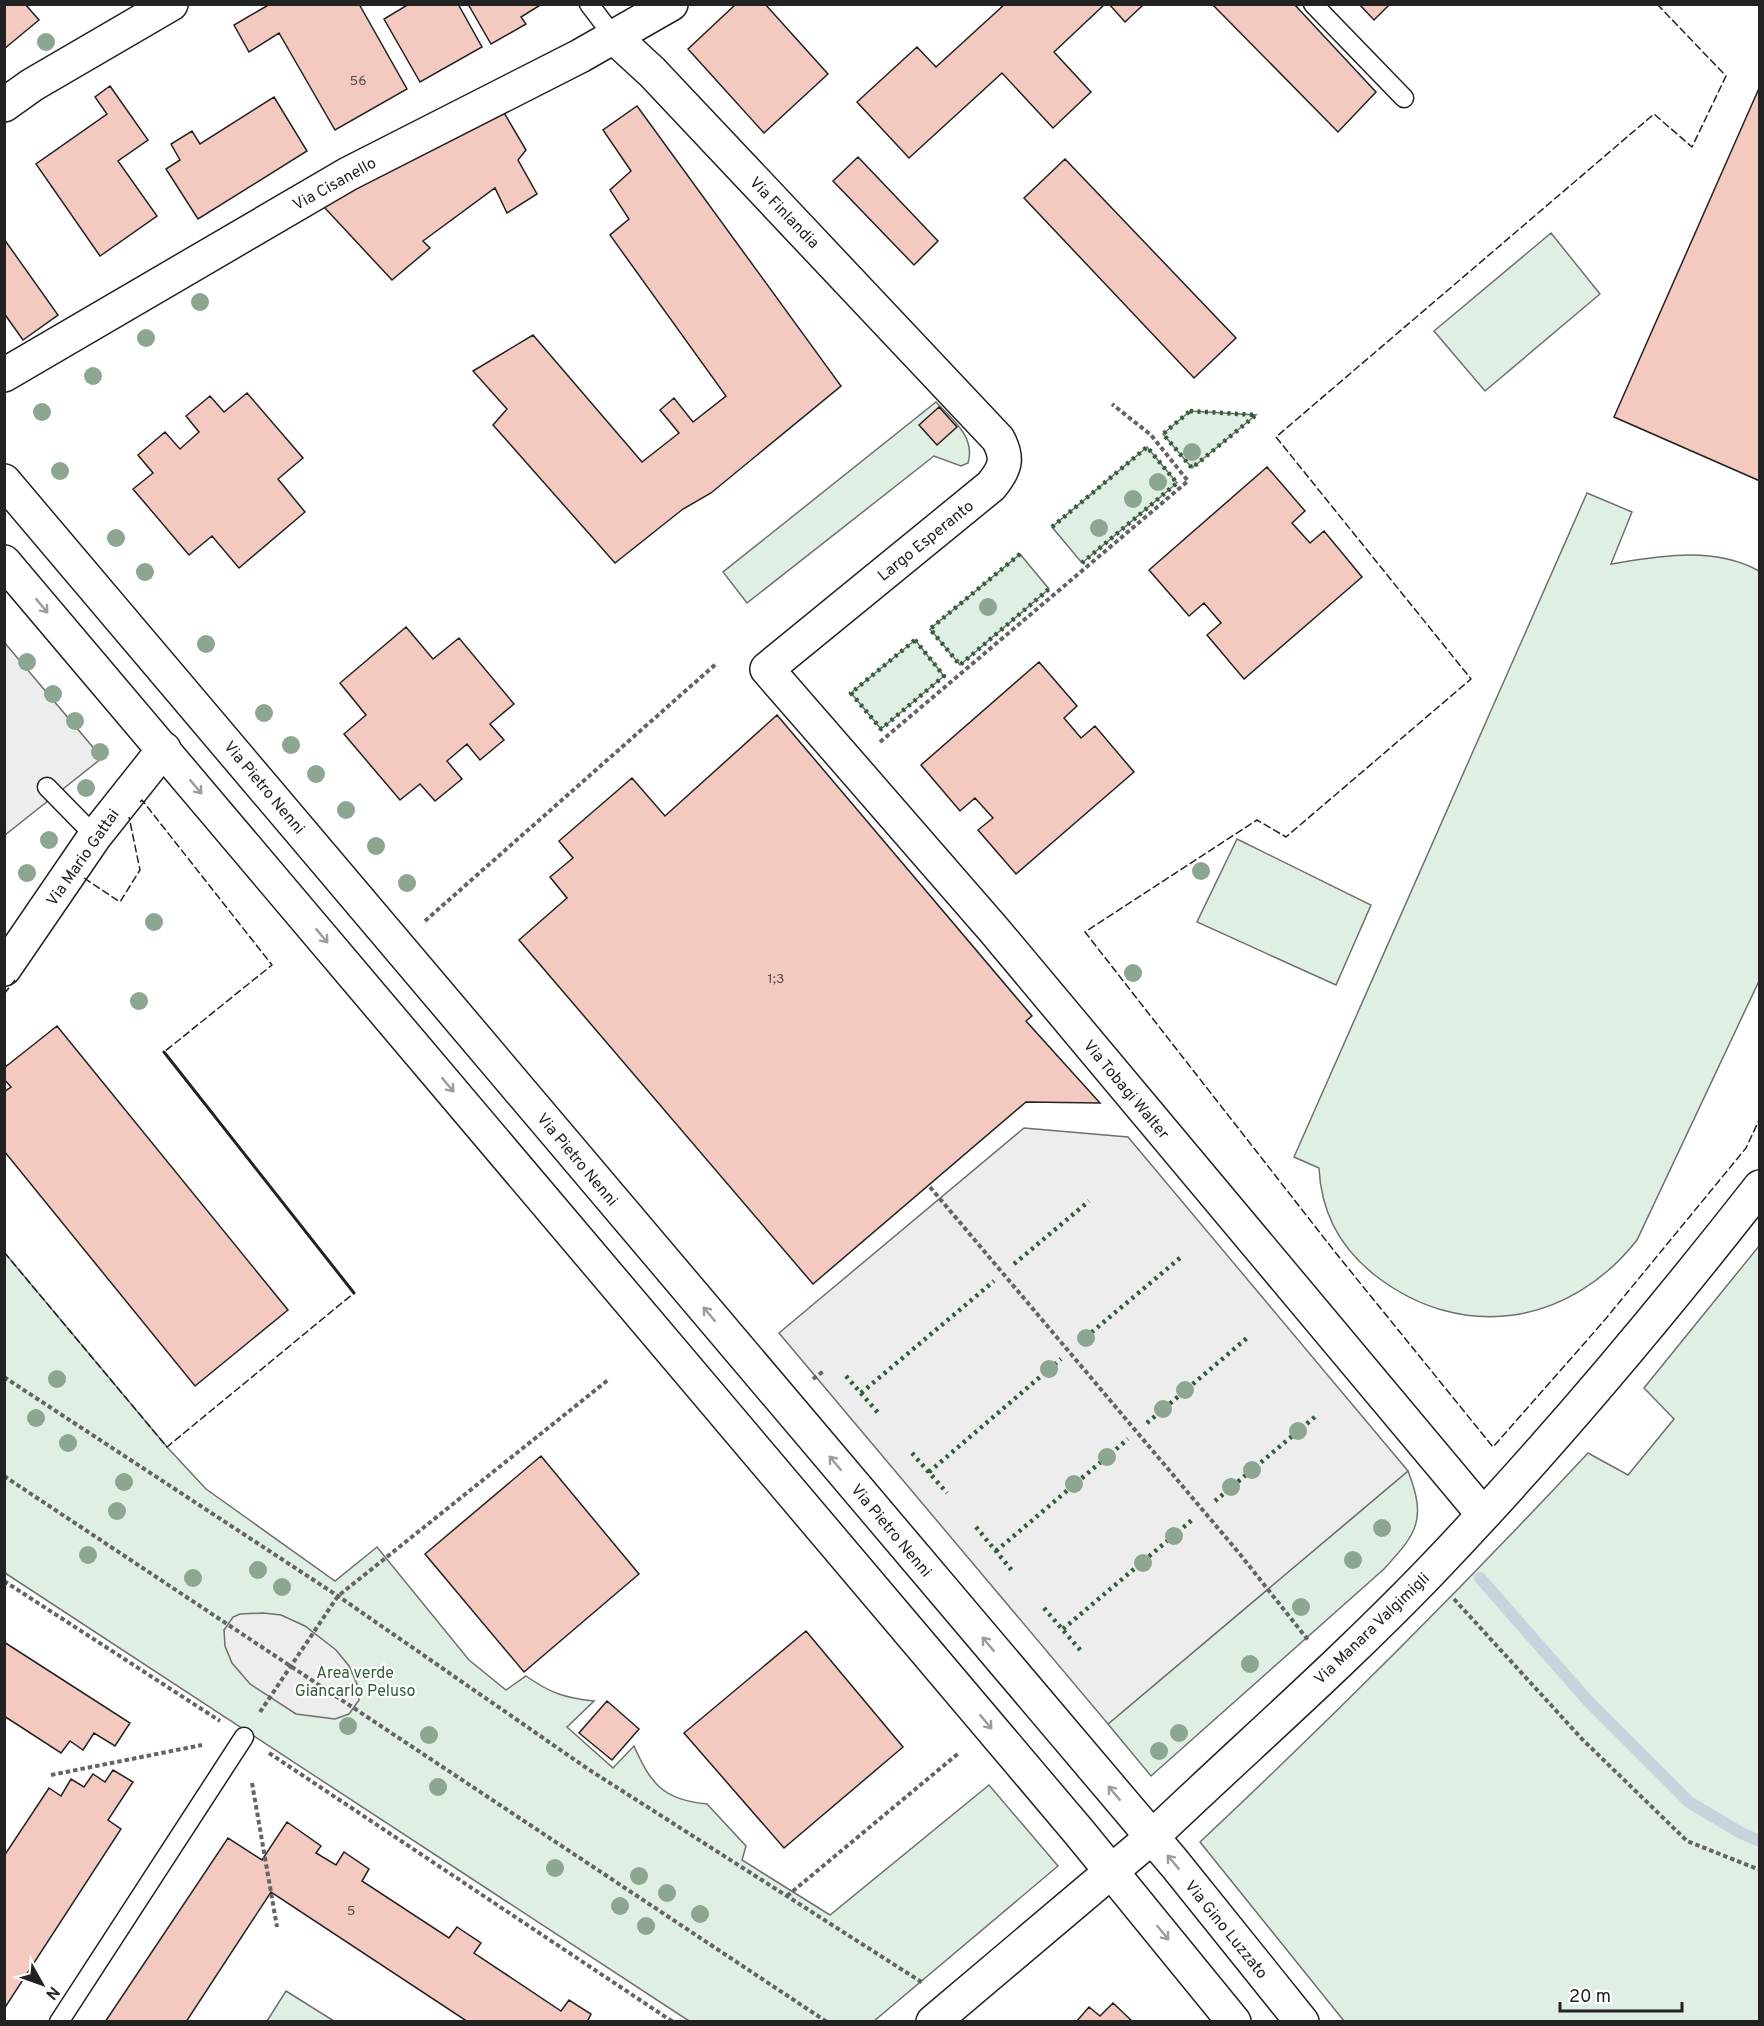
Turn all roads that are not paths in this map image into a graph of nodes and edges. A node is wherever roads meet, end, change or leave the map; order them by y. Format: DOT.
graph roads {
  1 [pos="171,4"];
  2 [pos="589,4"];
  3 [pos="671,4"];
  4 [pos="1313,4"];
  5 [pos="614,37"];
  6 [pos="1404,98"];
  7 [pos="4,105"];
  8 [pos="4,375"];
  9 [pos="953,390"];
  10 [pos="4,481"];
  11 [pos="4,562"];
  12 [pos="767,669"];
  13 [pos="164,749"];
  14 [pos="46,787"];
  15 [pos="95,836"];
  16 [pos="4,969"];
  17 [pos="1760,1186"];
  18 [pos="1482,1513"];
  19 [pos="244,1737"];
  20 [pos="1152,1838"];
  21 [pos="1112,1872"];
  22 [pos="59,2022"];
  23 [pos="933,2022"];
  24 [pos="1234,2022"];
  25 [pos="1302,2022"];
  1 -- 7 [label="street"];
  2 -- 5 [label="lane"];
  3 -- 5 [label="street, Via Cisanello"];
  4 -- 6 [label="lane"];
  5 -- 8 [label="street, Via Cisanello"];
  5 -- 9 [label="street, Via Finlandia"];
  9 -- 12 [label="street, Largo Esperanto"];
  20 -- 10 [label="street, Via Pietro Nenni, one-way"];
  11 -- 13 [label="street, one-way"];
  12 -- 18 [label="street, Via Tobagi Walter"];
  13 -- 15 [label="street, Via Mario Gattai"];
  13 -- 21 [label="street, one-way"];
  14 -- 15 [label="lane"];
  15 -- 16 [label="street, Via Mario Gattai"];
  17 -- 18 [label="street, Via Manara Valgimigli"];
  18 -- 20 [label="street, Via Manara Valgimigli"];
  19 -- 22 [label="lane"];
  20 -- 21 [label="street, Via Manara Valgimigli"];
  25 -- 20 [label="street, Via Gino Luzzato, one-way"];
  21 -- 23 [label="street, Via Manara Valgimigli"];
  21 -- 24 [label="street, one-way"];
}
